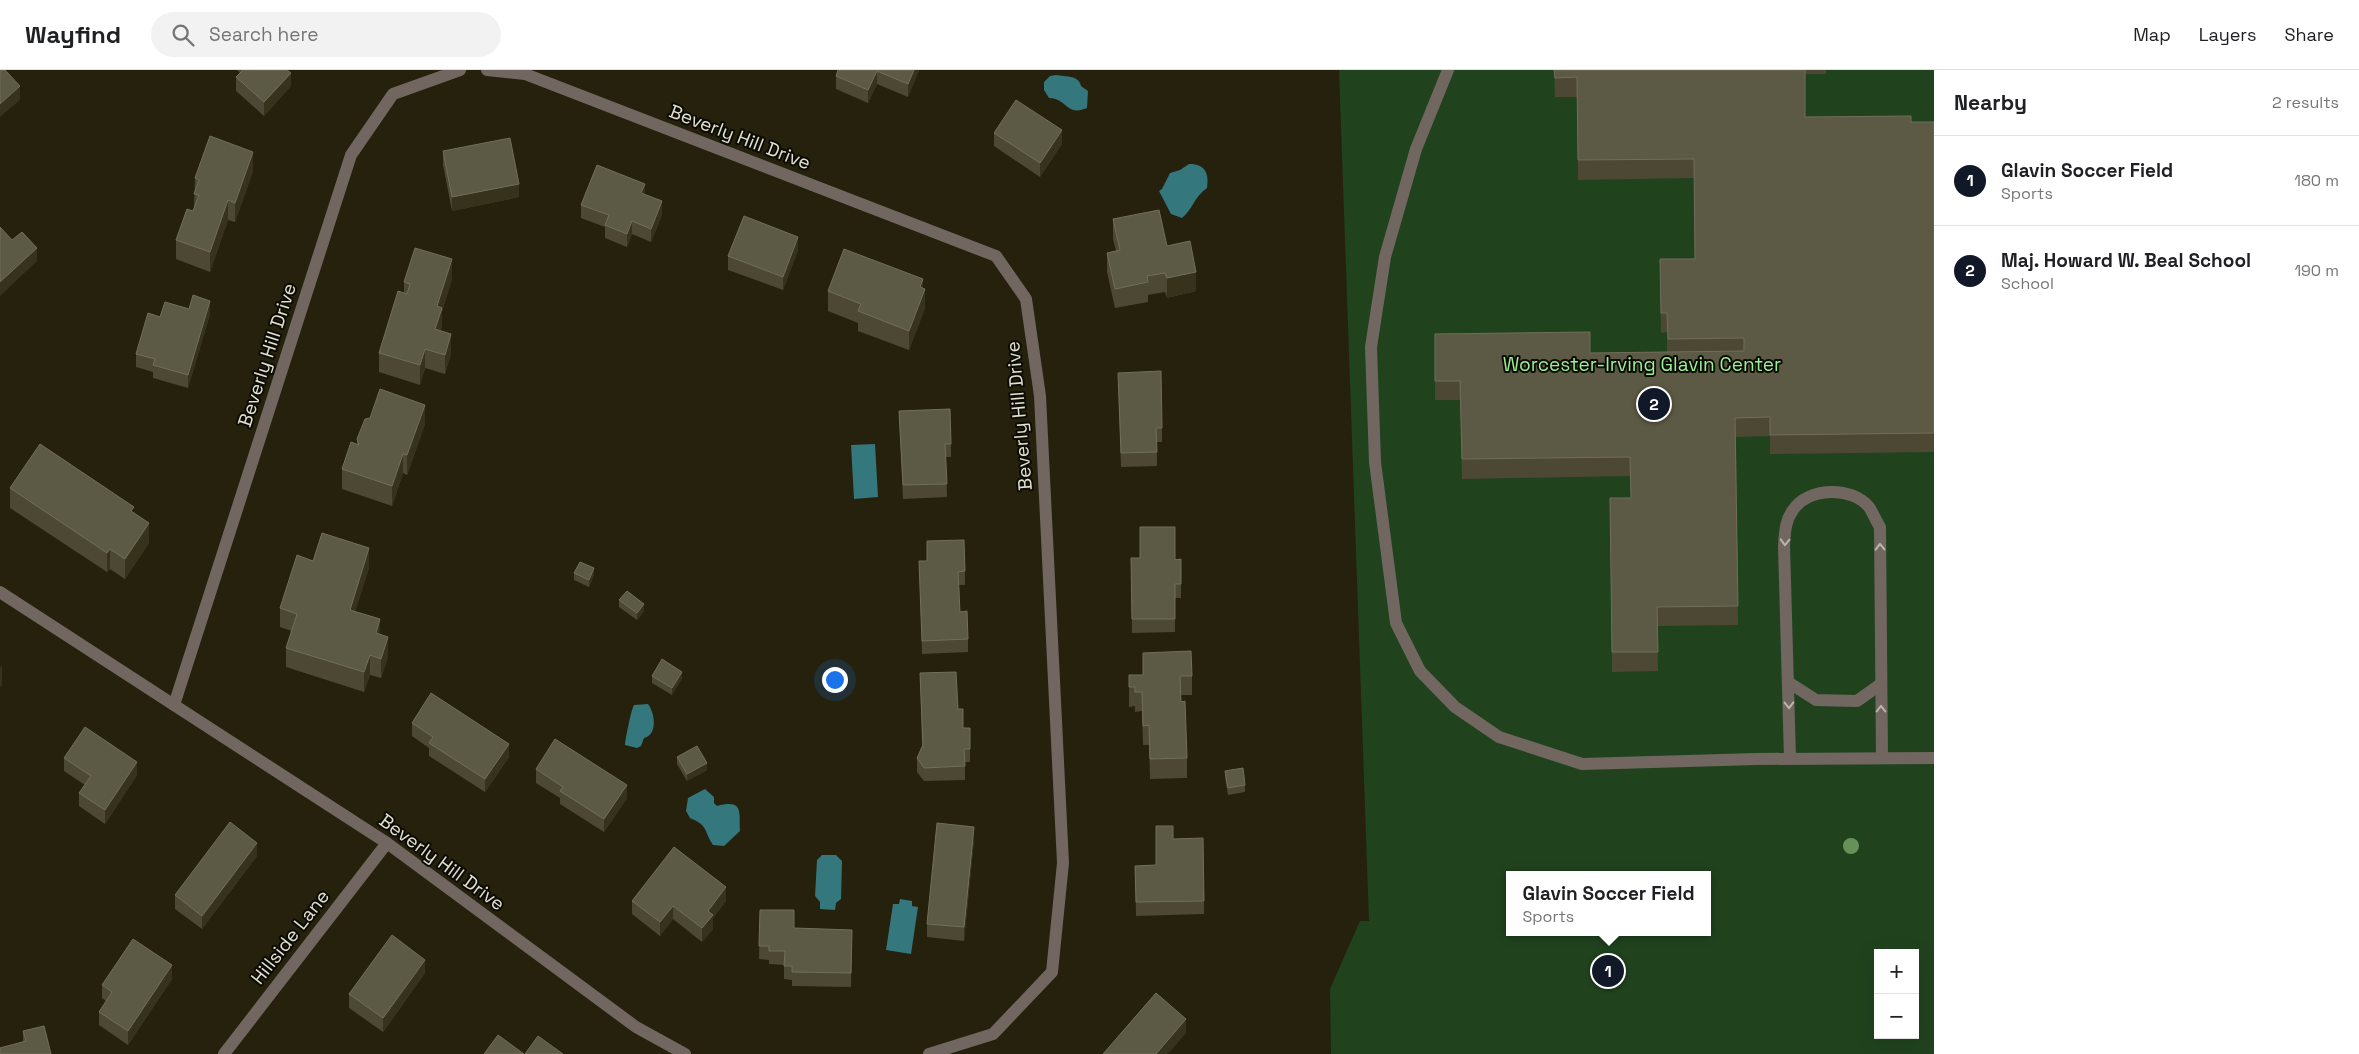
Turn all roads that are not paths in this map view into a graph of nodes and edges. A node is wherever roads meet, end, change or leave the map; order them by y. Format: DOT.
graph roads {
  1 [pos="460,70"];
  2 [pos="487,70"];
  3 [pos="1448,70"];
  4 [pos="0,592"];
  5 [pos="1788,682"];
  6 [pos="1881,684"];
  7 [pos="174,705"];
  8 [pos="1882,758"];
  9 [pos="1934,758"];
  10 [pos="1790,759"];
  11 [pos="387,843"];
  12 [pos="224,1054"];
  13 [pos="685,1054"];
  14 [pos="929,1054"];
  1 -- 7 [label="street, Beverly Hill Drive"];
  2 -- 14 [label="street, Beverly Hill Drive"];
  3 -- 10 [label="street"];
  4 -- 7 [label="street, Beverly Hill Drive"];
  5 -- 6 [label="street"];
  6 -- 5 [label="street, one-way"];
  5 -- 10 [label="street, one-way"];
  8 -- 6 [label="street, one-way"];
  7 -- 11 [label="street, Beverly Hill Drive"];
  8 -- 9 [label="street"];
  8 -- 10 [label="street"];
  11 -- 12 [label="street, Hillside Lane"];
  11 -- 13 [label="street, Beverly Hill Drive"];
}
